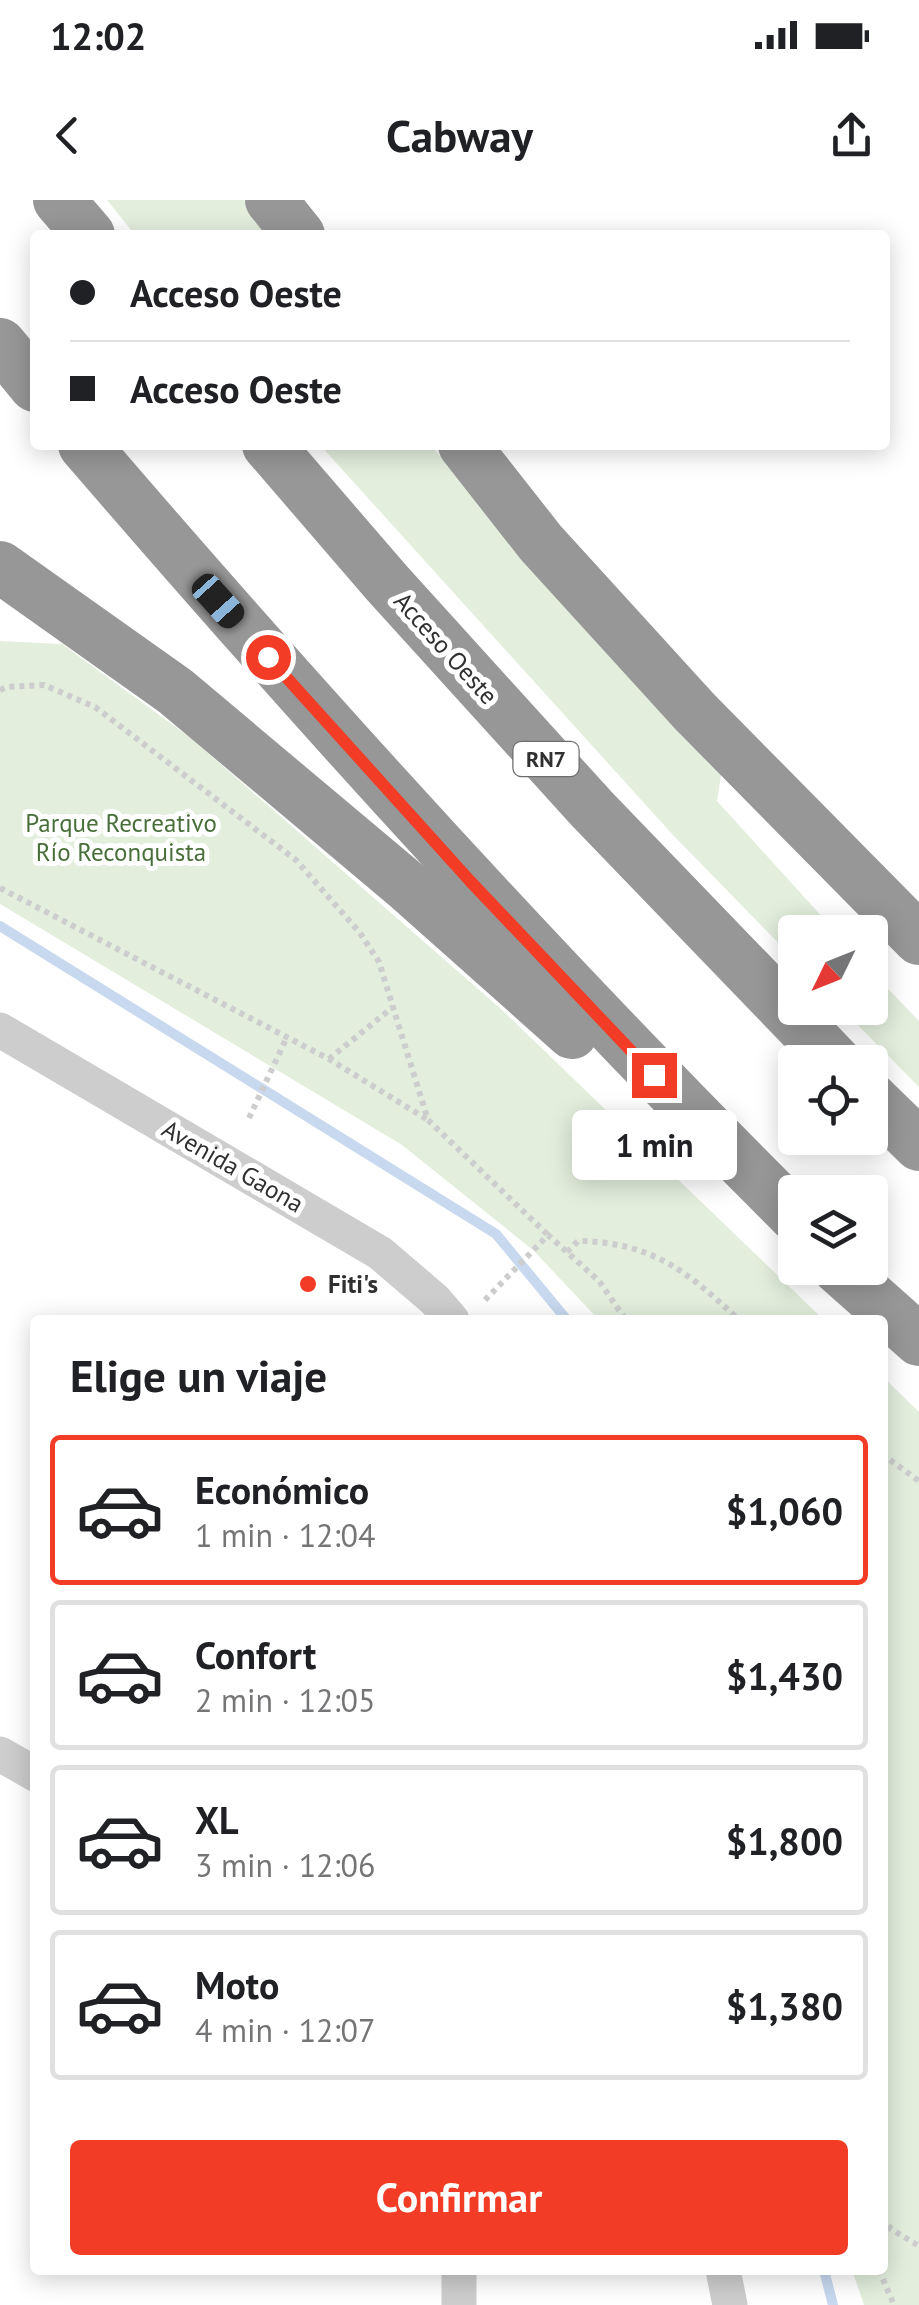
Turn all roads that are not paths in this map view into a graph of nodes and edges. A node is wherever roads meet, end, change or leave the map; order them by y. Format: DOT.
graph roads {
  1 [pos="59,200"];
  2 [pos="271,200"];
  3 [pos="85,230"];
  4 [pos="295,230"];
  5 [pos="0,344"];
  6 [pos="30,380"];
  7 [pos="88,450"];
  8 [pos="272,450"];
  9 [pos="468,450"];
  10 [pos="0,567"];
  11 [pos="919,940"];
  12 [pos="0,1030"];
  13 [pos="820,1045"];
  14 [pos="888,1115"];
  15 [pos="919,1145"];
  16 [pos="778,1199"];
  17 [pos="778,1215"];
  18 [pos="857,1285"];
  19 [pos="864,1285"];
  20 [pos="448,1315"];
  21 [pos="919,1339"];
  22 [pos="0,1754"];
  23 [pos="30,1771"];
  24 [pos="458,2275"];
  25 [pos="724,2275"];
  26 [pos="459,2305"];
  27 [pos="730,2305"];
  1 -- 3 [label="highway"];
  2 -- 4 [label="highway"];
  5 -- 6 [label="highway"];
  7 -- 16 [label="highway"];
  8 -- 13 [label="highway, Acceso Oeste / RN7"];
  9 -- 11 [label="highway"];
  10 -- 17 [label="highway"];
  12 -- 20 [label="street, Avenida Gaona"];
  14 -- 15 [label="highway"];
  18 -- 21 [label="highway"];
  19 -- 21 [label="highway"];
  22 -- 23 [label="street"];
  24 -- 26 [label="street"];
  25 -- 27 [label="street"];
}
